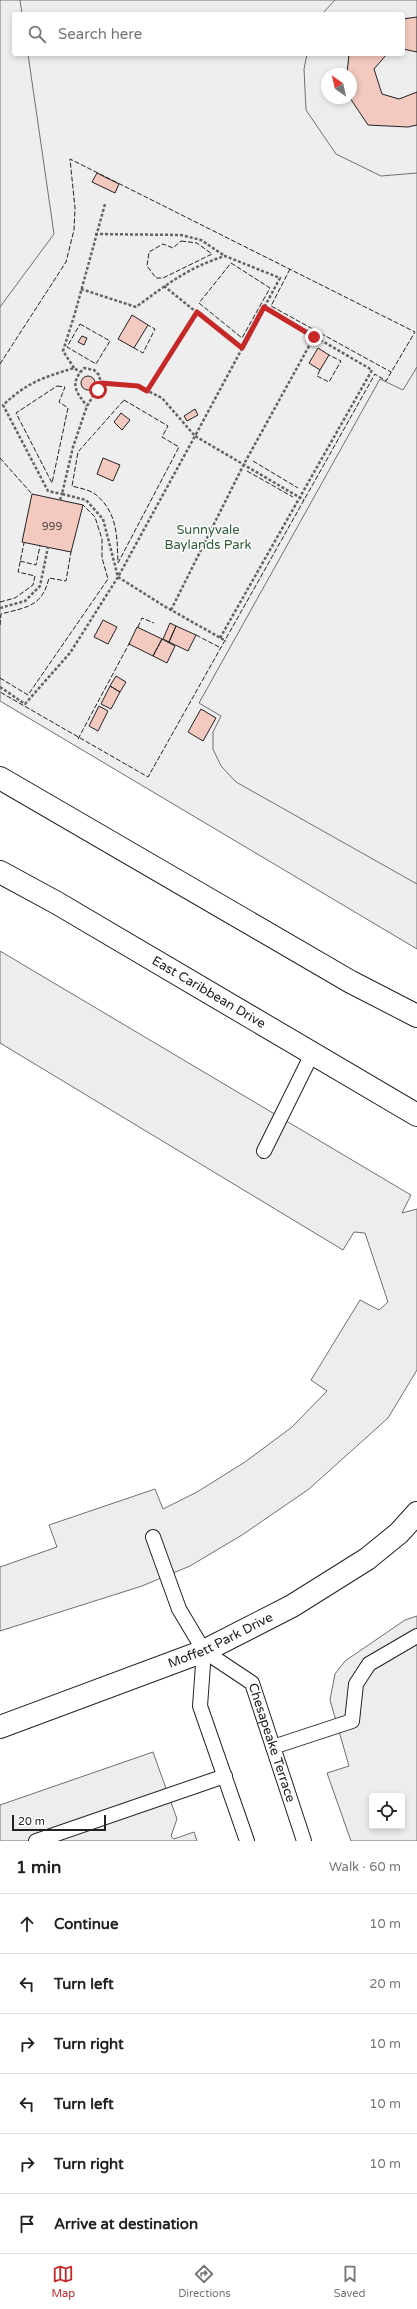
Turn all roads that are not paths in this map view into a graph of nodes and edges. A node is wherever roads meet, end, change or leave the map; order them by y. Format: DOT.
graph roads {
  1 [pos="0,778"];
  2 [pos="0,872"];
  3 [pos="417,1016"];
  4 [pos="312,1054"];
  5 [pos="417,1115"];
  6 [pos="264,1151"];
  7 [pos="417,1513"];
  8 [pos="153,1537"];
  9 [pos="417,1637"];
  10 [pos="204,1651"];
  11 [pos="0,1727"];
  12 [pos="273,1747"];
  13 [pos="225,1776"];
  14 [pos="63,1837"];
  15 [pos="36,1841"];
  16 [pos="247,1841"];
  17 [pos="304,1841"];
  1 -- 3 [label="main road"];
  2 -- 4 [label="main road, East Caribbean Drive"];
  4 -- 5 [label="main road, East Caribbean Drive"];
  4 -- 6 [label="lane"];
  7 -- 10 [label="main road, Moffett Park Drive"];
  8 -- 10 [label="lane"];
  9 -- 12 [label="lane"];
  10 -- 11 [label="main road, Moffett Park Drive"];
  10 -- 12 [label="lane, Chesapeake Terrace"];
  10 -- 13 [label="lane"];
  12 -- 17 [label="lane, Chesapeake Terrace"];
  13 -- 14 [label="lane"];
  13 -- 16 [label="lane"];
  14 -- 15 [label="lane"];
}
